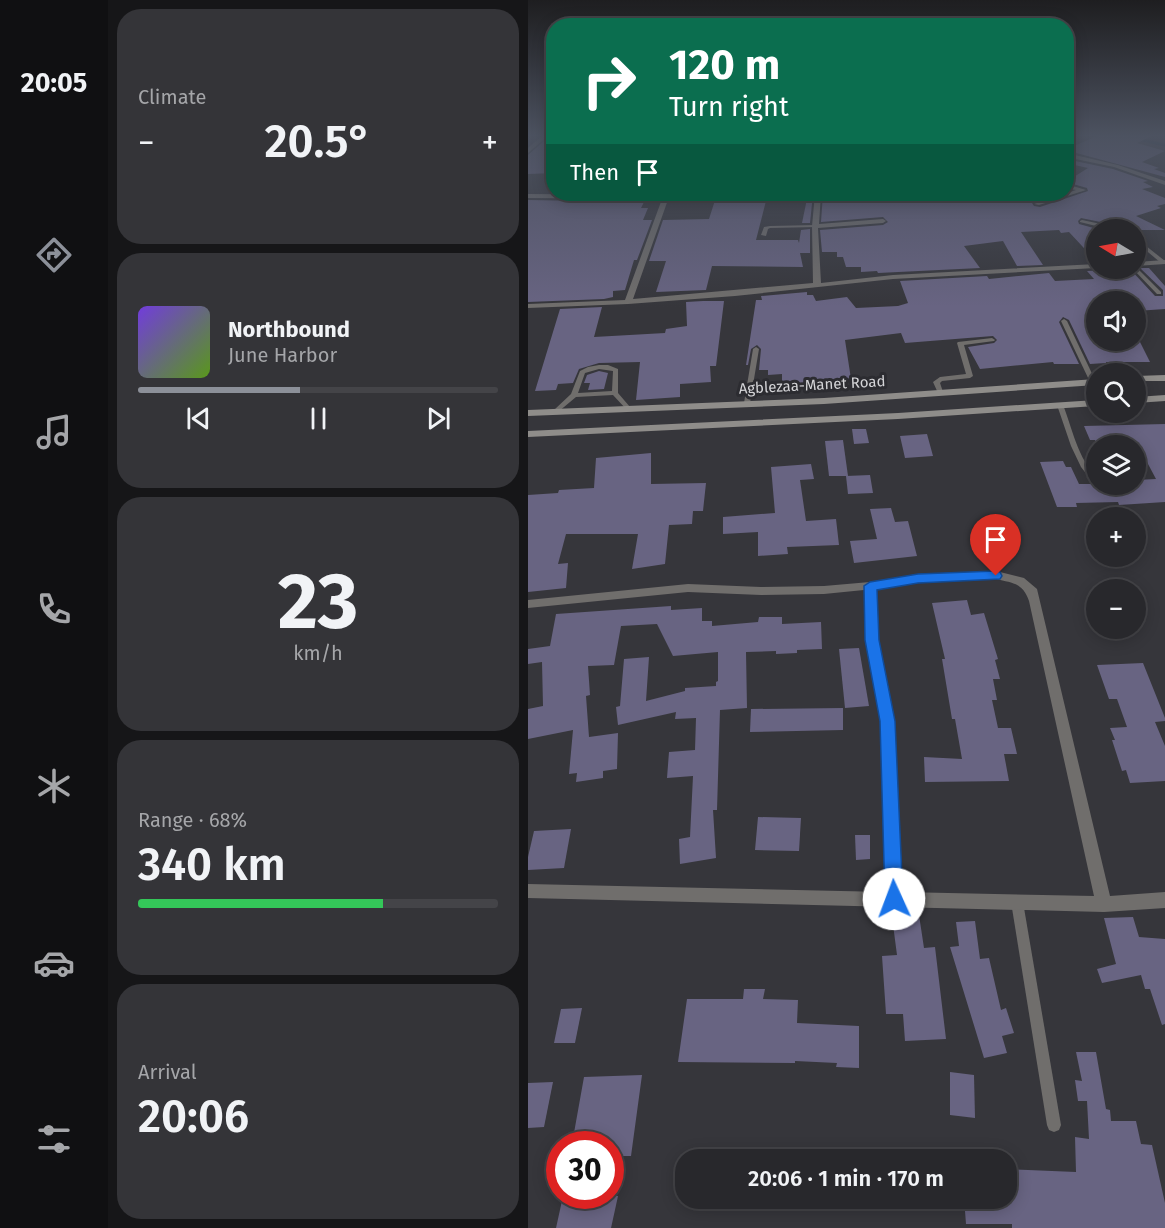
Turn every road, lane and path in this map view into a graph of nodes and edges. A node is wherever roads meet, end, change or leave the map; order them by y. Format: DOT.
graph roads {
  1 [pos="528,196"];
  2 [pos="546,196"];
  3 [pos="664,201"];
  4 [pos="817,201"];
  5 [pos="1046,201"];
  6 [pos="1036,204"];
  7 [pos="883,221"];
  8 [pos="1082,221"];
  9 [pos="1086,222"];
  10 [pos="815,225"];
  11 [pos="764,235"];
  12 [pos="1146,248"];
  13 [pos="1164,262"];
  14 [pos="1146,263"];
  15 [pos="1086,267"];
  16 [pos="1145,279"];
  17 [pos="817,285"];
  18 [pos="1159,293"];
  19 [pos="628,302"];
  20 [pos="528,306"];
  21 [pos="1064,321"];
  22 [pos="992,340"];
  23 [pos="756,349"];
  24 [pos="1086,364"];
  25 [pos="1165,378"];
  26 [pos="1146,379"];
  27 [pos="1086,383"];
  28 [pos="940,392"];
  29 [pos="615,393"];
  30 [pos="574,395"];
  31 [pos="1165,398"];
  32 [pos="1146,399"];
  33 [pos="747,404"];
  34 [pos="1086,404"];
  35 [pos="1060,405"];
  36 [pos="628,408"];
  37 [pos="556,411"];
  38 [pos="528,413"];
  39 [pos="528,434"];
  40 [pos="1086,470"];
  41 [pos="870,586"];
  42 [pos="528,604"];
  43 [pos="528,891"];
  44 [pos="894,899"];
  45 [pos="1165,900"];
  46 [pos="1017,902"];
  47 [pos="1104,903"];
  48 [pos="1054,1125"];
  1 -- 2 [label="street"];
  3 -- 19 [label="street"];
  4 -- 10 [label="street"];
  5 -- 6 [label="street"];
  7 -- 10 [label="street"];
  8 -- 9 [label="lane"];
  10 -- 11 [label="lane"];
  10 -- 17 [label="street"];
  12 -- 13 [label="lane"];
  13 -- 14 [label="street"];
  15 -- 17 [label="street"];
  16 -- 18 [label="lane"];
  17 -- 19 [label="street"];
  19 -- 20 [label="street"];
  21 -- 24 [label="lane"];
  22 -- 28 [label="lane"];
  23 -- 33 [label="lane"];
  25 -- 26 [label="main road"];
  27 -- 28 [label="main road, Agblezaa-Manet Road"];
  28 -- 33 [label="main road, Agblezaa-Manet Road"];
  29 -- 30 [label="lane"];
  29 -- 30 [label="lane"];
  29 -- 36 [label="lane"];
  30 -- 37 [label="lane"];
  31 -- 32 [label="main road"];
  33 -- 36 [label="main road, Agblezaa-Manet Road"];
  34 -- 35 [label="main road, Agblezaa-Manet Road"];
  35 -- 39 [label="main road, Agblezaa-Manet Road"];
  35 -- 40 [label="lane"];
  36 -- 37 [label="main road, Agblezaa-Manet Road"];
  37 -- 38 [label="main road, Agblezaa-Manet Road"];
  41 -- 42 [label="street"];
  41 -- 44 [label="street"];
  41 -- 47 [label="street"];
  43 -- 44 [label="street"];
  44 -- 46 [label="street"];
  45 -- 47 [label="street"];
  46 -- 47 [label="street"];
  46 -- 48 [label="lane"];
}
